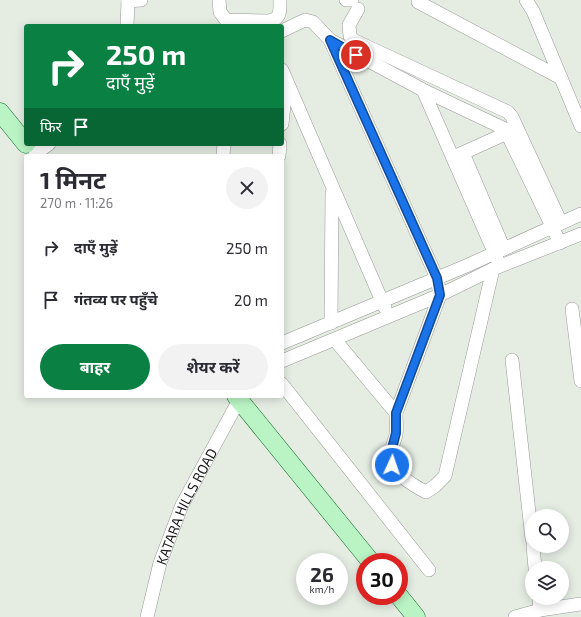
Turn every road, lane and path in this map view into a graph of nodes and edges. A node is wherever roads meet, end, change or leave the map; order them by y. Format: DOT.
graph roads {
  1 [pos="141,0"];
  2 [pos="219,0"];
  3 [pos="280,0"];
  4 [pos="346,0"];
  5 [pos="420,0"];
  6 [pos="526,0"];
  7 [pos="128,1"];
  8 [pos="355,5"];
  9 [pos="237,23"];
  10 [pos="127,24"];
  11 [pos="284,30"];
  12 [pos="330,40"];
  13 [pos="284,76"];
  14 [pos="561,78"];
  15 [pos="423,90"];
  16 [pos="0,112"];
  17 [pos="581,126"];
  18 [pos="507,133"];
  19 [pos="24,137"];
  20 [pos="458,156"];
  21 [pos="332,187"];
  22 [pos="581,214"];
  23 [pos="557,226"];
  24 [pos="580,237"];
  25 [pos="560,243"];
  26 [pos="500,252"];
  27 [pos="497,268"];
  28 [pos="437,278"];
  29 [pos="440,295"];
  30 [pos="382,300"];
  31 [pos="572,309"];
  32 [pos="389,317"];
  33 [pos="331,323"];
  34 [pos="334,340"];
  35 [pos="284,342"];
  36 [pos="284,360"];
  37 [pos="512,360"];
  38 [pos="581,381"];
  39 [pos="284,387"];
  40 [pos="237,398"];
  41 [pos="396,413"];
  42 [pos="529,509"];
  43 [pos="364,553"];
  44 [pos="429,570"];
  45 [pos="569,604"];
  46 [pos="581,604"];
  47 [pos="406,605"];
  48 [pos="537,605"];
  49 [pos="147,617"];
  50 [pos="416,617"];
  51 [pos="515,617"];
  1 -- 7 [label="street"];
  2 -- 9 [label="street"];
  3 -- 9 [label="street"];
  4 -- 8 [label="street"];
  5 -- 14 [label="street"];
  6 -- 14 [label="street"];
  7 -- 10 [label="street"];
  8 -- 23 [label="street"];
  11 -- 12 [label="street"];
  12 -- 15 [label="street"];
  12 -- 28 [label="street"];
  13 -- 21 [label="street"];
  14 -- 17 [label="street"];
  15 -- 18 [label="street"];
  15 -- 20 [label="street"];
  16 -- 19 [label="main road"];
  18 -- 20 [label="street"];
  18 -- 23 [label="street"];
  20 -- 26 [label="street"];
  21 -- 30 [label="street"];
  21 -- 33 [label="street"];
  22 -- 23 [label="street"];
  23 -- 25 [label="street"];
  23 -- 26 [label="street"];
  24 -- 25 [label="street"];
  25 -- 27 [label="street"];
  26 -- 27 [label="street"];
  26 -- 28 [label="street"];
  27 -- 29 [label="street"];
  27 -- 41 [label="street"];
  28 -- 29 [label="street"];
  28 -- 30 [label="street"];
  29 -- 32 [label="street"];
  29 -- 41 [label="street"];
  30 -- 32 [label="street"];
  30 -- 33 [label="street"];
  31 -- 38 [label="street"];
  32 -- 34 [label="street"];
  33 -- 35 [label="street"];
  34 -- 36 [label="street"];
  34 -- 41 [label="street"];
  37 -- 42 [label="street"];
  39 -- 44 [label="street"];
  40 -- 43 [label="main road, KATARA HILLS ROAD"];
  40 -- 49 [label="street, KATARA HILLS ROAD"];
  45 -- 46 [label="street"];
  47 -- 50 [label="main road"];
  48 -- 51 [label="street"];
}
